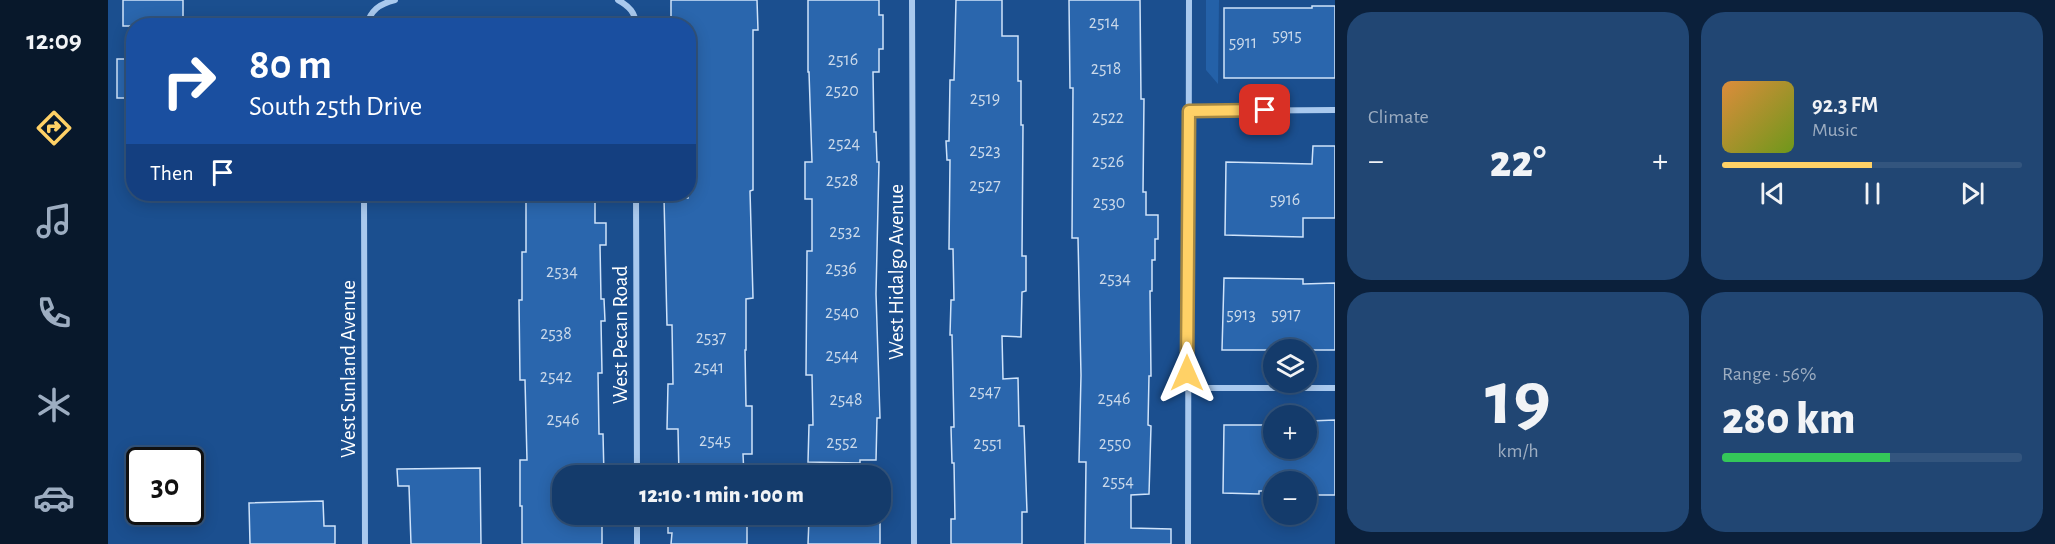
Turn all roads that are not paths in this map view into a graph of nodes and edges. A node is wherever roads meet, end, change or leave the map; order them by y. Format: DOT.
graph roads {
  1 [pos="395,0"];
  2 [pos="618,0"];
  3 [pos="912,0"];
  4 [pos="1189,0"];
  5 [pos="369,18"];
  6 [pos="635,18"];
  7 [pos="1335,110"];
  8 [pos="1189,111"];
  9 [pos="364,201"];
  10 [pos="636,201"];
  11 [pos="1187,388"];
  12 [pos="1335,388"];
  13 [pos="637,465"];
  14 [pos="637,525"];
  15 [pos="365,544"];
  16 [pos="637,544"];
  17 [pos="914,544"];
  18 [pos="1188,544"];
  1 -- 5 [label="street"];
  2 -- 6 [label="street"];
  3 -- 17 [label="street, West Hidalgo Avenue"];
  4 -- 8 [label="street"];
  7 -- 8 [label="street"];
  8 -- 11 [label="street"];
  9 -- 15 [label="street, West Sunland Avenue"];
  10 -- 13 [label="street, West Pecan Road"];
  11 -- 12 [label="street"];
  11 -- 18 [label="street"];
  14 -- 16 [label="street"];
}
